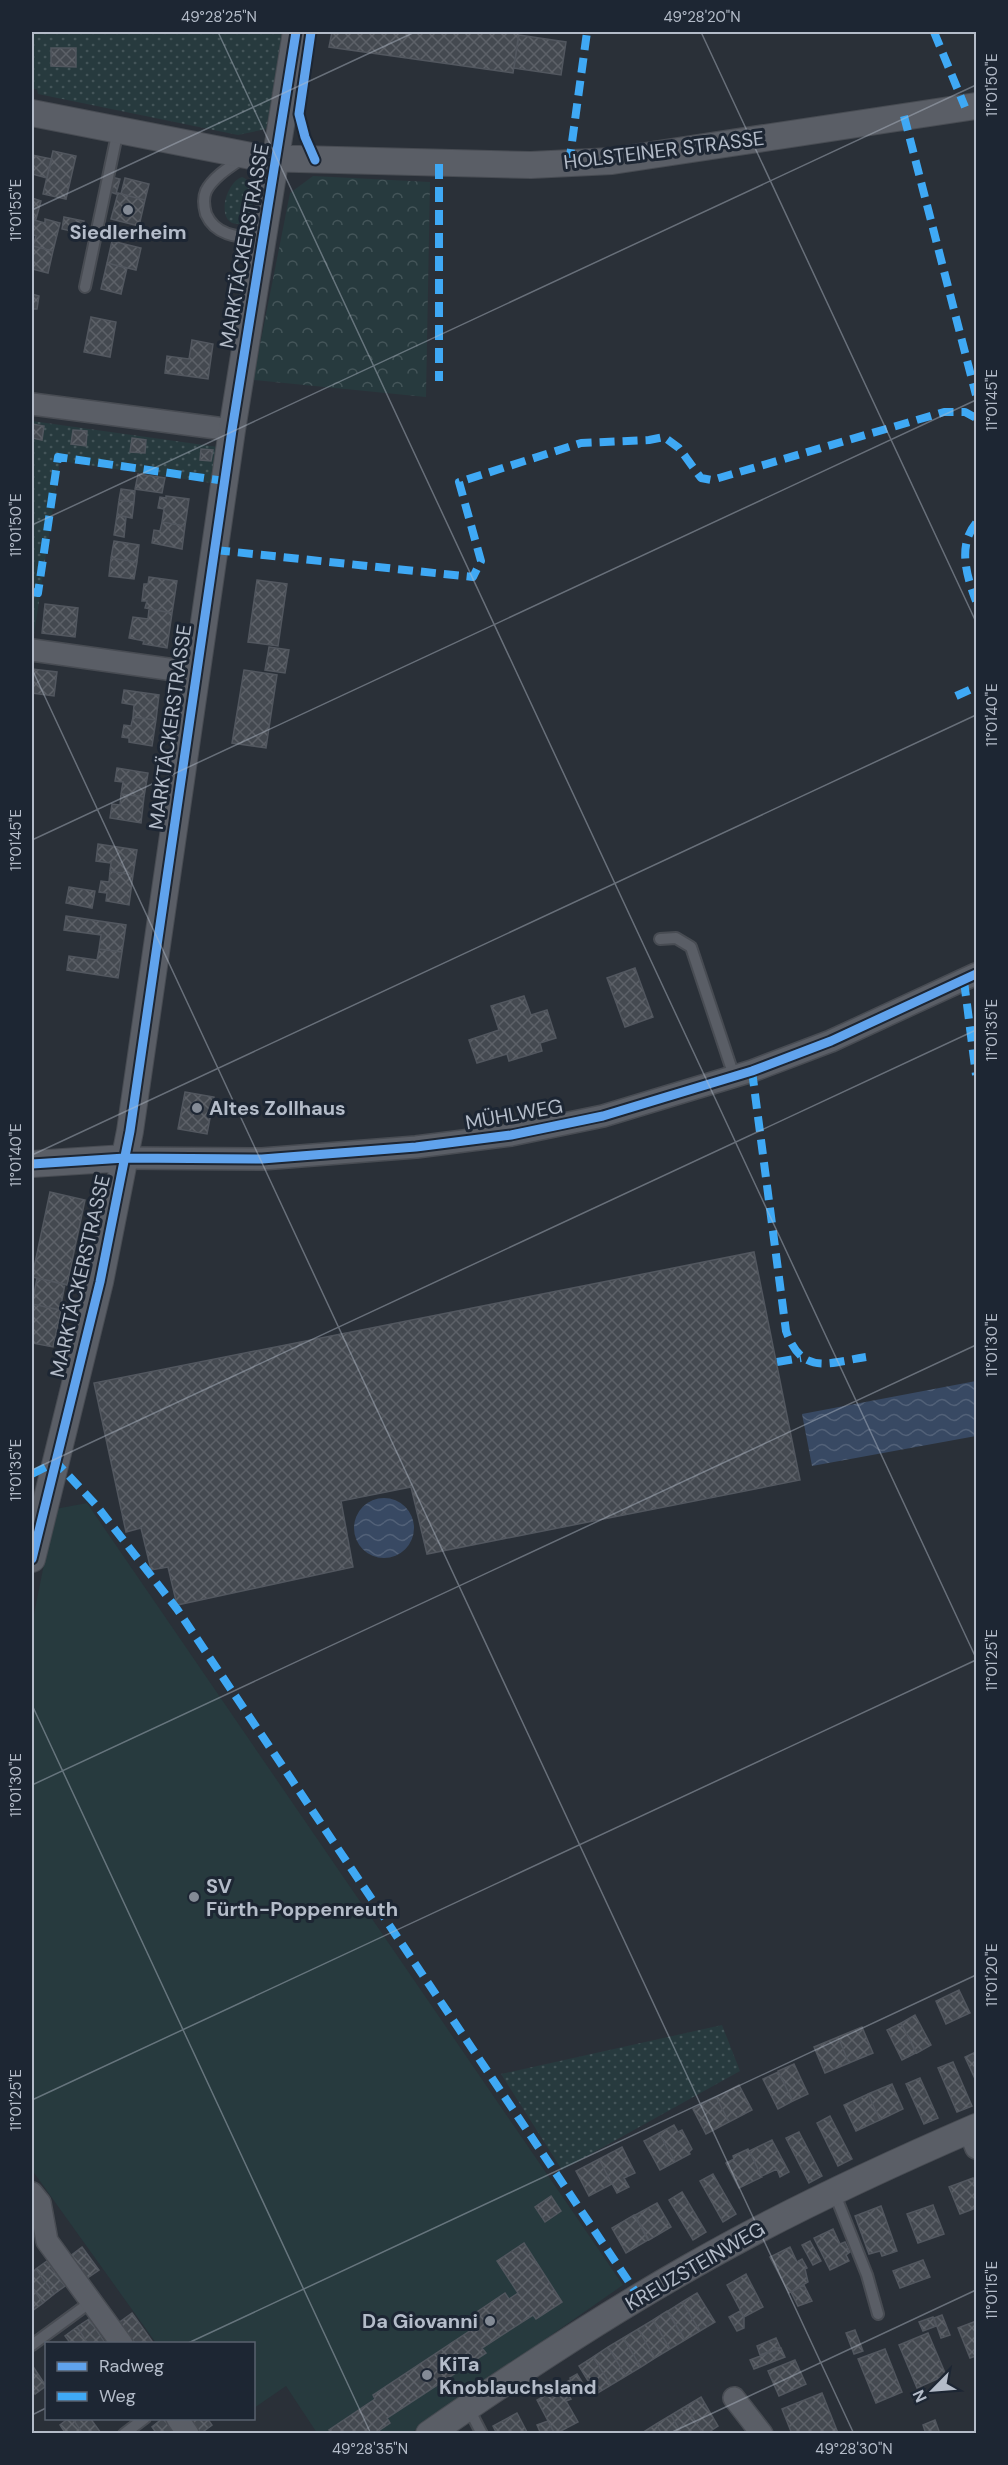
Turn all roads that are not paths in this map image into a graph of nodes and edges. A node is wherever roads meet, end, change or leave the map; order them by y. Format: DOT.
graph roads {
  1 [pos="296,32"];
  2 [pos="976,106"];
  3 [pos="32,113"];
  4 [pos="118,130"];
  5 [pos="244,156"];
  6 [pos="277,159"];
  7 [pos="262,239"];
  8 [pos="85,287"];
  9 [pos="32,404"];
  10 [pos="232,430"];
  11 [pos="32,650"];
  12 [pos="196,673"];
  13 [pos="660,939"];
  14 [pos="976,974"];
  15 [pos="734,1076"];
  16 [pos="125,1158"];
  17 [pos="32,1164"];
  18 [pos="32,1559"];
  19 [pos="974,2135"];
  20 [pos="834,2192"];
  21 [pos="32,2193"];
  22 [pos="92,2301"];
  23 [pos="878,2314"];
  24 [pos="121,2342"];
  25 [pos="32,2345"];
  26 [pos="734,2397"];
  27 [pos="468,2407"];
  28 [pos="143,2420"];
  29 [pos="178,2420"];
  30 [pos="124,2433"];
  31 [pos="188,2433"];
  32 [pos="429,2433"];
  33 [pos="482,2433"];
  34 [pos="762,2433"];
  1 -- 6 [label="street, MARKTÄCKERSTRASSE"];
  2 -- 6 [label="street, HOLSTEINER STRASSE"];
  3 -- 4 [label="street, HOLSTEINER STRASSE"];
  4 -- 5 [label="street, HOLSTEINER STRASSE"];
  4 -- 8 [label="lane"];
  5 -- 6 [label="street, HOLSTEINER STRASSE"];
  5 -- 7 [label="lane"];
  6 -- 7 [label="street, MARKTÄCKERSTRASSE"];
  7 -- 10 [label="street, MARKTÄCKERSTRASSE"];
  9 -- 10 [label="street"];
  10 -- 12 [label="street, MARKTÄCKERSTRASSE"];
  11 -- 12 [label="street"];
  12 -- 16 [label="street, MARKTÄCKERSTRASSE"];
  13 -- 15 [label="lane"];
  14 -- 15 [label="street, MÜHLWEG"];
  15 -- 16 [label="street, MÜHLWEG"];
  16 -- 17 [label="street, MÜHLWEG"];
  16 -- 18 [label="street, MARKTÄCKERSTRASSE"];
  19 -- 20 [label="street, KREUZSTEINWEG"];
  20 -- 23 [label="lane"];
  20 -- 27 [label="street, KREUZSTEINWEG"];
  21 -- 22 [label="street"];
  22 -- 24 [label="street"];
  22 -- 25 [label="lane"];
  26 -- 34 [label="street"];
  27 -- 32 [label="street, KREUZSTEINWEG"];
  27 -- 33 [label="lane"];
  28 -- 30 [label="lane"];
  29 -- 31 [label="street"];
}
